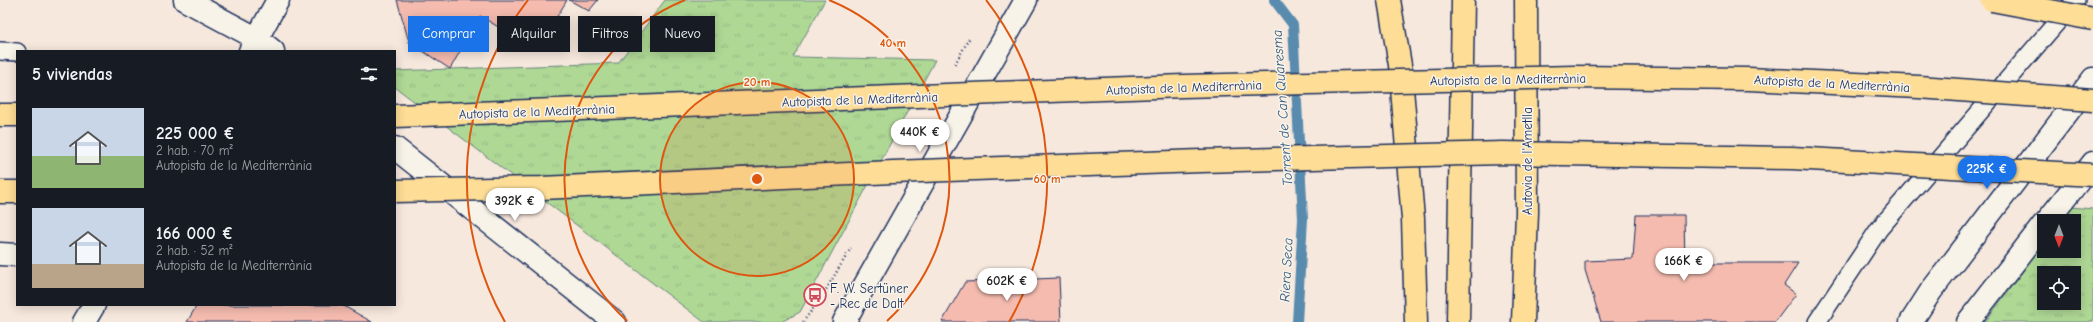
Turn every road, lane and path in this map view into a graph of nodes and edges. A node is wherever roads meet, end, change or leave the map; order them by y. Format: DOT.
graph roads {
  1 [pos="185,0"];
  2 [pos="278,0"];
  3 [pos="1026,0"];
  4 [pos="1389,0"];
  5 [pos="1463,0"];
  6 [pos="1526,0"];
  7 [pos="1992,0"];
  8 [pos="2076,0"];
  9 [pos="2093,19"];
  10 [pos="260,47"];
  11 [pos="0,51"];
  12 [pos="16,52"];
  13 [pos="2093,79"];
  14 [pos="2093,100"];
  15 [pos="0,115"];
  16 [pos="16,115"];
  17 [pos="396,116"];
  18 [pos="396,149"];
  19 [pos="2093,163"];
  20 [pos="2093,175"];
  21 [pos="396,191"];
  22 [pos="0,192"];
  23 [pos="16,192"];
  24 [pos="2052,214"];
  25 [pos="2037,233"];
  26 [pos="0,254"];
  27 [pos="16,255"];
  28 [pos="93,306"];
  29 [pos="84,322"];
  30 [pos="614,322"];
  31 [pos="844,322"];
  32 [pos="1416,322"];
  33 [pos="1458,322"];
  34 [pos="1523,322"];
  35 [pos="1817,322"];
  36 [pos="1911,322"];
  37 [pos="1968,322"];
  1 -- 10 [label="street"];
  2 -- 10 [label="street"];
  3 -- 31 [label="street"];
  4 -- 32 [label="highway"];
  5 -- 33 [label="highway"];
  6 -- 34 [label="highway, Autovia de l'Ametlla"];
  7 -- 9 [label="highway, bridge"];
  8 -- 35 [label="lane"];
  11 -- 12 [label="lane"];
  13 -- 36 [label="street"];
  14 -- 17 [label="highway, Autopista de la Mediterrània, bridge"];
  15 -- 16 [label="highway"];
  18 -- 30 [label="street"];
  19 -- 24 [label="street"];
  20 -- 21 [label="highway, bridge"];
  22 -- 23 [label="highway"];
  25 -- 37 [label="street"];
  26 -- 27 [label="street"];
  28 -- 29 [label="street"];
}
